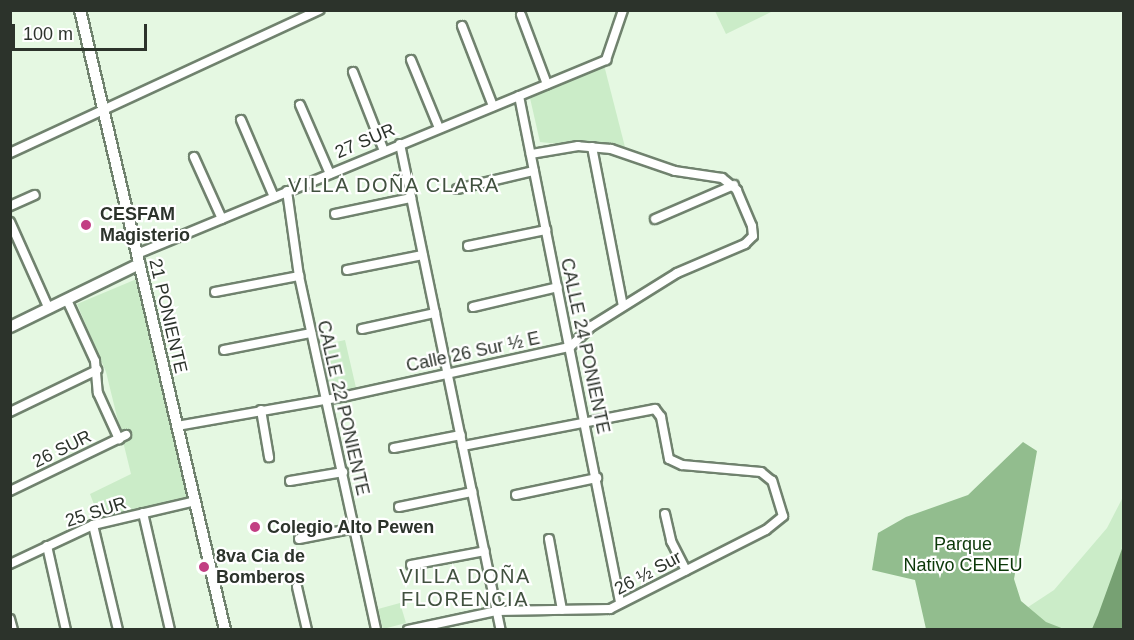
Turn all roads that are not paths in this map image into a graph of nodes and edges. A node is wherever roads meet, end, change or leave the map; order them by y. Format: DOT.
graph roads {
  1 [pos="80,10"];
  2 [pos="320,10"];
  3 [pos="623,10"];
  4 [pos="521,15"];
  5 [pos="462,26"];
  6 [pos="411,60"];
  7 [pos="353,72"];
  8 [pos="547,84"];
  9 [pos="519,96"];
  10 [pos="300,105"];
  11 [pos="493,106"];
  12 [pos="103,108"];
  13 [pos="242,120"];
  14 [pos="439,129"];
  15 [pos="400,144"];
  16 [pos="592,147"];
  17 [pos="384,151"];
  18 [pos="10,153"];
  19 [pos="531,154"];
  20 [pos="194,158"];
  21 [pos="534,171"];
  22 [pos="330,174"];
  23 [pos="731,183"];
  24 [pos="458,189"];
  25 [pos="288,191"];
  26 [pos="35,195"];
  27 [pos="274,197"];
  28 [pos="411,198"];
  29 [pos="10,206"];
  30 [pos="335,214"];
  31 [pos="222,219"];
  32 [pos="655,219"];
  33 [pos="10,222"];
  34 [pos="546,230"];
  35 [pos="468,246"];
  36 [pos="423,255"];
  37 [pos="138,259"];
  38 [pos="347,270"];
  39 [pos="299,276"];
  40 [pos="558,287"];
  41 [pos="215,292"];
  42 [pos="67,300"];
  43 [pos="623,306"];
  44 [pos="473,307"];
  45 [pos="49,309"];
  46 [pos="435,313"];
  47 [pos="10,327"];
  48 [pos="362,329"];
  49 [pos="311,333"];
  50 [pos="570,347"];
  51 [pos="224,351"];
  52 [pos="97,370"];
  53 [pos="448,373"];
  54 [pos="327,400"];
  55 [pos="261,410"];
  56 [pos="10,412"];
  57 [pos="586,422"];
  58 [pos="177,426"];
  59 [pos="460,435"];
  60 [pos="463,446"];
  61 [pos="394,448"];
  62 [pos="269,457"];
  63 [pos="343,472"];
  64 [pos="597,478"];
  65 [pos="290,481"];
  66 [pos="10,490"];
  67 [pos="472,492"];
  68 [pos="516,495"];
  69 [pos="195,501"];
  70 [pos="399,507"];
  71 [pos="143,513"];
  72 [pos="665,514"];
  73 [pos="93,525"];
  74 [pos="355,528"];
  75 [pos="299,539"];
  76 [pos="549,539"];
  77 [pos="47,546"];
  78 [pos="485,551"];
  79 [pos="10,564"];
  80 [pos="411,565"];
  81 [pos="686,570"];
  82 [pos="297,587"];
  83 [pos="620,602"];
  84 [pos="562,610"];
  85 [pos="497,611"];
  86 [pos="10,619"];
  87 [pos="13,630"];
  88 [pos="66,630"];
  89 [pos="118,630"];
  90 [pos="170,630"];
  91 [pos="225,630"];
  92 [pos="307,630"];
  93 [pos="376,630"];
  94 [pos="408,630"];
  95 [pos="501,630"];
  1 -- 12 [label="street, 21 PONIENTE"];
  2 -- 12 [label="street"];
  3 -- 8 [label="street, 27 SUR"];
  4 -- 8 [label="street"];
  5 -- 11 [label="street"];
  6 -- 14 [label="street"];
  7 -- 17 [label="street"];
  8 -- 9 [label="street, 27 SUR"];
  9 -- 11 [label="street, 27 SUR"];
  9 -- 19 [label="street, CALLE 24 PONIENTE"];
  10 -- 22 [label="street"];
  11 -- 14 [label="street, 27 SUR"];
  12 -- 18 [label="street"];
  12 -- 37 [label="street, 21 PONIENTE"];
  13 -- 27 [label="street"];
  14 -- 15 [label="street, 27 SUR"];
  15 -- 17 [label="street, 27 SUR"];
  15 -- 28 [label="street"];
  16 -- 19 [label="street"];
  16 -- 23 [label="street"];
  16 -- 43 [label="street"];
  17 -- 22 [label="street, 27 SUR"];
  19 -- 21 [label="street, CALLE 24 PONIENTE"];
  20 -- 31 [label="street"];
  21 -- 24 [label="street"];
  21 -- 34 [label="street, CALLE 24 PONIENTE"];
  22 -- 25 [label="street, 27 SUR"];
  23 -- 32 [label="street"];
  23 -- 43 [label="street"];
  25 -- 27 [label="street, 27 SUR"];
  25 -- 39 [label="street, CALLE 22 PONIENTE"];
  26 -- 29 [label="street"];
  27 -- 31 [label="street, 27 SUR"];
  28 -- 30 [label="street"];
  28 -- 36 [label="street"];
  31 -- 37 [label="street, 27 SUR"];
  33 -- 45 [label="street"];
  34 -- 35 [label="street"];
  34 -- 40 [label="street, CALLE 24 PONIENTE"];
  36 -- 38 [label="street"];
  36 -- 46 [label="street"];
  37 -- 42 [label="street, 27 SUR"];
  37 -- 58 [label="street, 21 PONIENTE"];
  39 -- 41 [label="street"];
  39 -- 49 [label="street, CALLE 22 PONIENTE"];
  40 -- 44 [label="street"];
  40 -- 50 [label="street, CALLE 24 PONIENTE"];
  42 -- 45 [label="street, 27 SUR"];
  42 -- 52 [label="street"];
  43 -- 50 [label="street"];
  45 -- 47 [label="street, 27 SUR"];
  46 -- 48 [label="street"];
  46 -- 53 [label="street"];
  49 -- 51 [label="street"];
  49 -- 54 [label="street, CALLE 22 PONIENTE"];
  50 -- 53 [label="street, Calle 26 Sur ½ E"];
  50 -- 57 [label="street, CALLE 24 PONIENTE"];
  52 -- 56 [label="street"];
  52 -- 66 [label="street, 26 SUR"];
  53 -- 54 [label="street, Calle 26 Sur ½ E"];
  53 -- 59 [label="street"];
  54 -- 55 [label="street, Calle 26 Sur ½ E"];
  54 -- 63 [label="street, CALLE 22 PONIENTE"];
  55 -- 58 [label="street, Calle 26 Sur ½ E"];
  55 -- 62 [label="street"];
  57 -- 60 [label="street"];
  57 -- 64 [label="street, CALLE 24 PONIENTE"];
  57 -- 81 [label="street, 26 ½ Sur"];
  58 -- 69 [label="street, 21 PONIENTE"];
  59 -- 60 [label="street"];
  59 -- 61 [label="street"];
  60 -- 67 [label="street"];
  63 -- 65 [label="street"];
  63 -- 74 [label="street, CALLE 22 PONIENTE"];
  64 -- 68 [label="street"];
  64 -- 83 [label="street, CALLE 24 PONIENTE"];
  67 -- 70 [label="street"];
  67 -- 78 [label="street"];
  69 -- 71 [label="street, 25 SUR"];
  69 -- 91 [label="street, 21 PONIENTE"];
  71 -- 73 [label="street, 25 SUR"];
  71 -- 90 [label="street"];
  72 -- 81 [label="street"];
  73 -- 77 [label="street, 25 SUR"];
  73 -- 89 [label="street"];
  74 -- 75 [label="street"];
  74 -- 93 [label="street, CALLE 22 PONIENTE"];
  76 -- 84 [label="street"];
  77 -- 79 [label="street, 25 SUR"];
  77 -- 88 [label="street"];
  78 -- 80 [label="street"];
  78 -- 85 [label="street"];
  81 -- 83 [label="street, 26 ½ Sur"];
  82 -- 92 [label="street"];
  83 -- 84 [label="street, 26 ½ Sur"];
  84 -- 85 [label="street, 26 ½ Sur"];
  85 -- 94 [label="street, 26 ½ Sur"];
  85 -- 95 [label="street"];
  86 -- 87 [label="street"];
}
